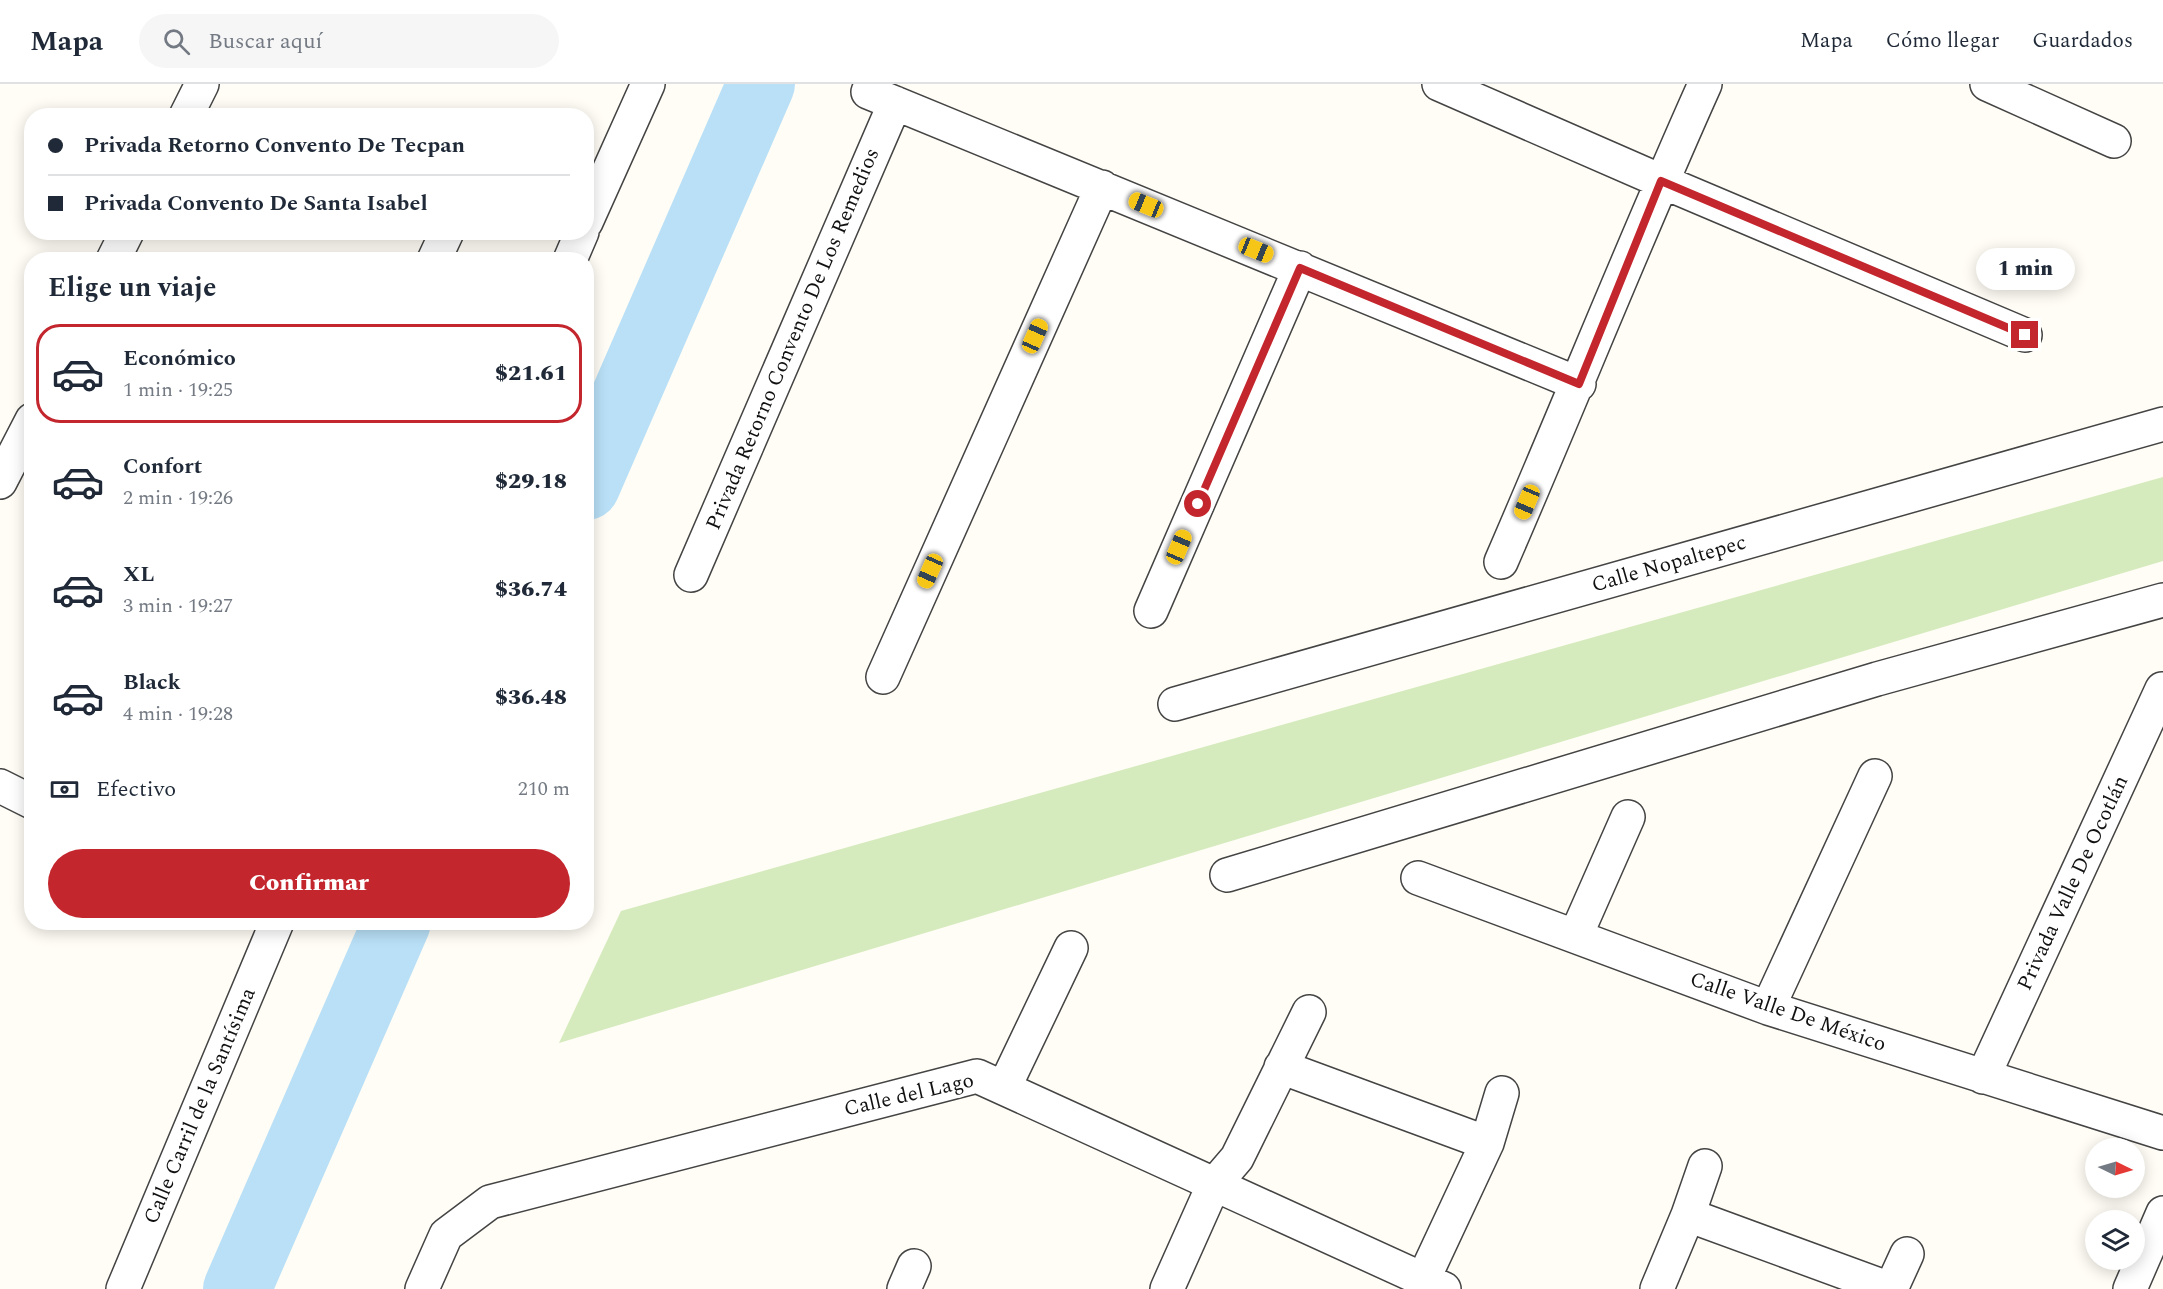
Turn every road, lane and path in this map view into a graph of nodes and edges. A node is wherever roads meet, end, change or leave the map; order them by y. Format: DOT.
graph roads {
  1 [pos="202,84"];
  2 [pos="648,84"];
  3 [pos="1439,84"];
  4 [pos="1705,84"];
  5 [pos="1987,84"];
  6 [pos="190,108"];
  7 [pos="2114,141"];
  8 [pos="1661,181"];
  9 [pos="1101,187"];
  10 [pos="594,204"];
  11 [pos="1300,268"];
  12 [pos="2025,335"];
  13 [pos="1579,384"];
  14 [pos="2163,424"];
  15 [pos="24,436"];
  16 [pos="0,482"];
  17 [pos="1501,562"];
  18 [pos="692,575"];
  19 [pos="2163,600"];
  20 [pos="1151,611"];
  21 [pos="883,677"];
  22 [pos="2162,689"];
  23 [pos="1175,704"];
  24 [pos="1875,776"];
  25 [pos="0,786"];
  26 [pos="24,798"];
  27 [pos="1628,817"];
  28 [pos="1227,875"];
  29 [pos="1418,878"];
  30 [pos="271,930"];
  31 [pos="1576,935"];
  32 [pos="1071,948"];
  33 [pos="1768,1008"];
  34 [pos="1309,1012"];
  35 [pos="1281,1067"];
  36 [pos="1983,1077"];
  37 [pos="1004,1088"];
  38 [pos="1502,1093"];
  39 [pos="2163,1133"];
  40 [pos="1487,1143"];
  41 [pos="1705,1166"];
  42 [pos="1213,1186"];
  43 [pos="2163,1213"];
  44 [pos="1688,1215"];
  45 [pos="1906,1254"];
  46 [pos="1433,1285"];
  47 [pos="123,1289"];
  48 [pos="422,1289"];
  49 [pos="1167,1289"];
  50 [pos="1657,1289"];
  51 [pos="1890,1289"];
  52 [pos="2130,1289"];
  1 -- 6 [label="street"];
  2 -- 10 [label="street"];
  3 -- 8 [label="street"];
  4 -- 8 [label="street"];
  5 -- 7 [label="street"];
  8 -- 12 [label="street"];
  8 -- 13 [label="street"];
  9 -- 11 [label="street"];
  9 -- 18 [label="street, Privada Retorno Convento De Los Remedios"];
  9 -- 21 [label="street"];
  11 -- 13 [label="street"];
  11 -- 20 [label="street"];
  13 -- 17 [label="street"];
  14 -- 23 [label="street, Calle Nopaltepec"];
  15 -- 16 [label="street"];
  19 -- 28 [label="street"];
  22 -- 36 [label="street, Privada Valle De Ocotlán"];
  24 -- 33 [label="street"];
  25 -- 26 [label="street"];
  27 -- 31 [label="street"];
  29 -- 31 [label="street, Calle Valle De México"];
  30 -- 47 [label="street, Calle Carril de la Santísima"];
  31 -- 33 [label="street, Calle Valle De México"];
  32 -- 37 [label="street"];
  33 -- 36 [label="street, Calle Valle De México"];
  34 -- 35 [label="street"];
  35 -- 40 [label="street"];
  35 -- 42 [label="street"];
  36 -- 39 [label="street, Calle Valle De México"];
  37 -- 42 [label="street, Calle del Lago"];
  37 -- 48 [label="street, Calle del Lago"];
  38 -- 40 [label="street"];
  40 -- 46 [label="street"];
  41 -- 44 [label="street"];
  42 -- 46 [label="street, Calle del Lago"];
  42 -- 49 [label="street"];
  43 -- 52 [label="street"];
  44 -- 50 [label="street"];
  44 -- 51 [label="street"];
  45 -- 51 [label="street"];
}
